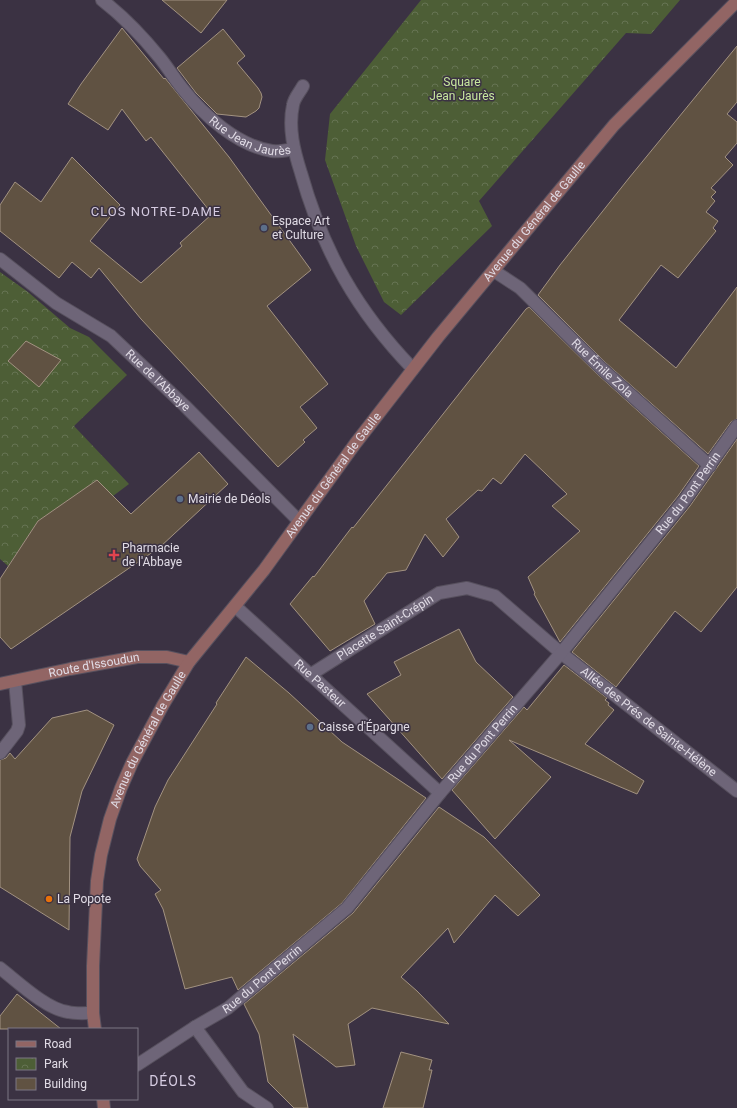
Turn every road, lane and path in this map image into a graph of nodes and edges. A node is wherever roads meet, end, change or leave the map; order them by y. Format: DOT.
graph roads {
  1 [pos="102,0"];
  2 [pos="735,3"];
  3 [pos="303,86"];
  4 [pos="294,149"];
  5 [pos="0,259"];
  6 [pos="494,271"];
  7 [pos="413,369"];
  8 [pos="737,426"];
  9 [pos="710,466"];
  10 [pos="299,521"];
  11 [pos="235,606"];
  12 [pos="561,653"];
  13 [pos="189,662"];
  14 [pos="310,675"];
  15 [pos="15,681"];
  16 [pos="0,684"];
  17 [pos="0,753"];
  18 [pos="737,791"];
  19 [pos="440,793"];
  20 [pos="0,968"];
  21 [pos="93,1013"];
  22 [pos="194,1027"];
  23 [pos="95,1028"];
  24 [pos="138,1064"];
  25 [pos="267,1108"];
  1 -- 4 [label="street, Rue Jean Jaurès"];
  2 -- 6 [label="main road, Avenue du Général de Gaulle"];
  3 -- 4 [label="street"];
  4 -- 7 [label="street, Rue Jean Jaurès"];
  5 -- 10 [label="street, Rue de l'Abbaye"];
  6 -- 7 [label="main road, Avenue du Général de Gaulle"];
  6 -- 9 [label="street, Rue Émile Zola"];
  7 -- 10 [label="main road, Avenue du Général de Gaulle"];
  8 -- 9 [label="street, Rue du Pont Perrin"];
  9 -- 12 [label="street, Rue du Pont Perrin"];
  10 -- 11 [label="main road, Avenue du Général de Gaulle"];
  11 -- 13 [label="main road, Avenue du Général de Gaulle"];
  11 -- 14 [label="street, Rue Pasteur"];
  12 -- 14 [label="street, Placette Saint-Crépin"];
  12 -- 18 [label="street, Allée des Prés de Sainte-Hélène"];
  12 -- 19 [label="street, Rue du Pont Perrin"];
  13 -- 15 [label="main road, Route d'Issoudun"];
  13 -- 21 [label="main road, Avenue du Général de Gaulle"];
  14 -- 19 [label="street, Rue Pasteur"];
  15 -- 16 [label="main road, Route d'Issoudun"];
  15 -- 17 [label="street"];
  19 -- 22 [label="street, Rue du Pont Perrin"];
  20 -- 21 [label="street"];
  21 -- 23 [label="main road, Avenue du Général de Gaulle"];
  22 -- 24 [label="street, Rue du Pont Perrin"];
  22 -- 25 [label="street"];
}
